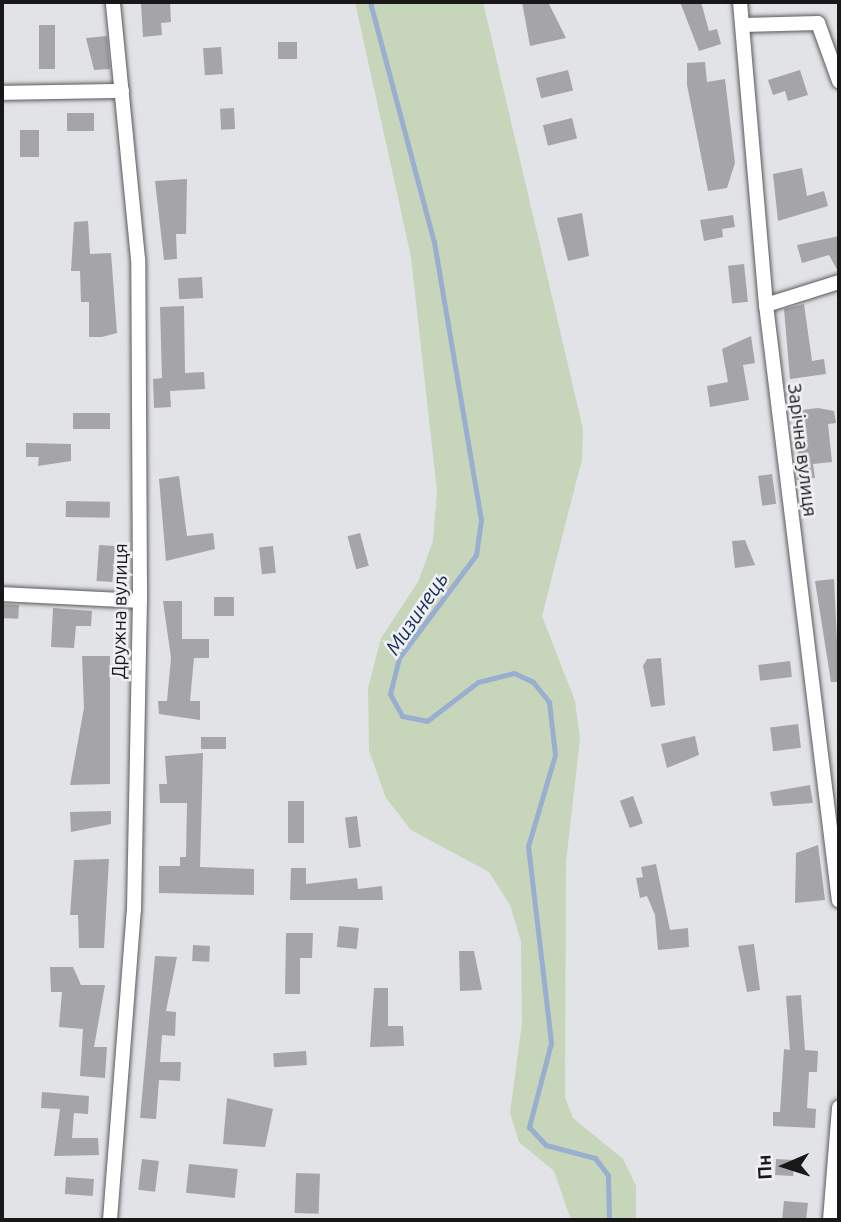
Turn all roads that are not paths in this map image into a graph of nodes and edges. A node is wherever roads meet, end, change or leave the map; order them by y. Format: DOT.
graph roads {
  1 [pos="113,2"];
  2 [pos="740,2"];
  3 [pos="743,25"];
  4 [pos="839,81"];
  5 [pos="122,91"];
  6 [pos="2,93"];
  7 [pos="839,282"];
  8 [pos="766,305"];
  9 [pos="2,594"];
  10 [pos="140,601"];
  11 [pos="839,901"];
  12 [pos="839,1107"];
  13 [pos="110,1220"];
  14 [pos="830,1220"];
  1 -- 5 [label="street, Дружна вулиця"];
  2 -- 3 [label="street, Зарічна вулиця"];
  3 -- 4 [label="street"];
  3 -- 8 [label="street, Зарічна вулиця"];
  5 -- 6 [label="street"];
  5 -- 10 [label="street, Дружна вулиця"];
  7 -- 8 [label="street"];
  8 -- 11 [label="street, Зарічна вулиця"];
  9 -- 10 [label="street"];
  10 -- 13 [label="street, Дружна вулиця"];
  12 -- 14 [label="street"];
}
